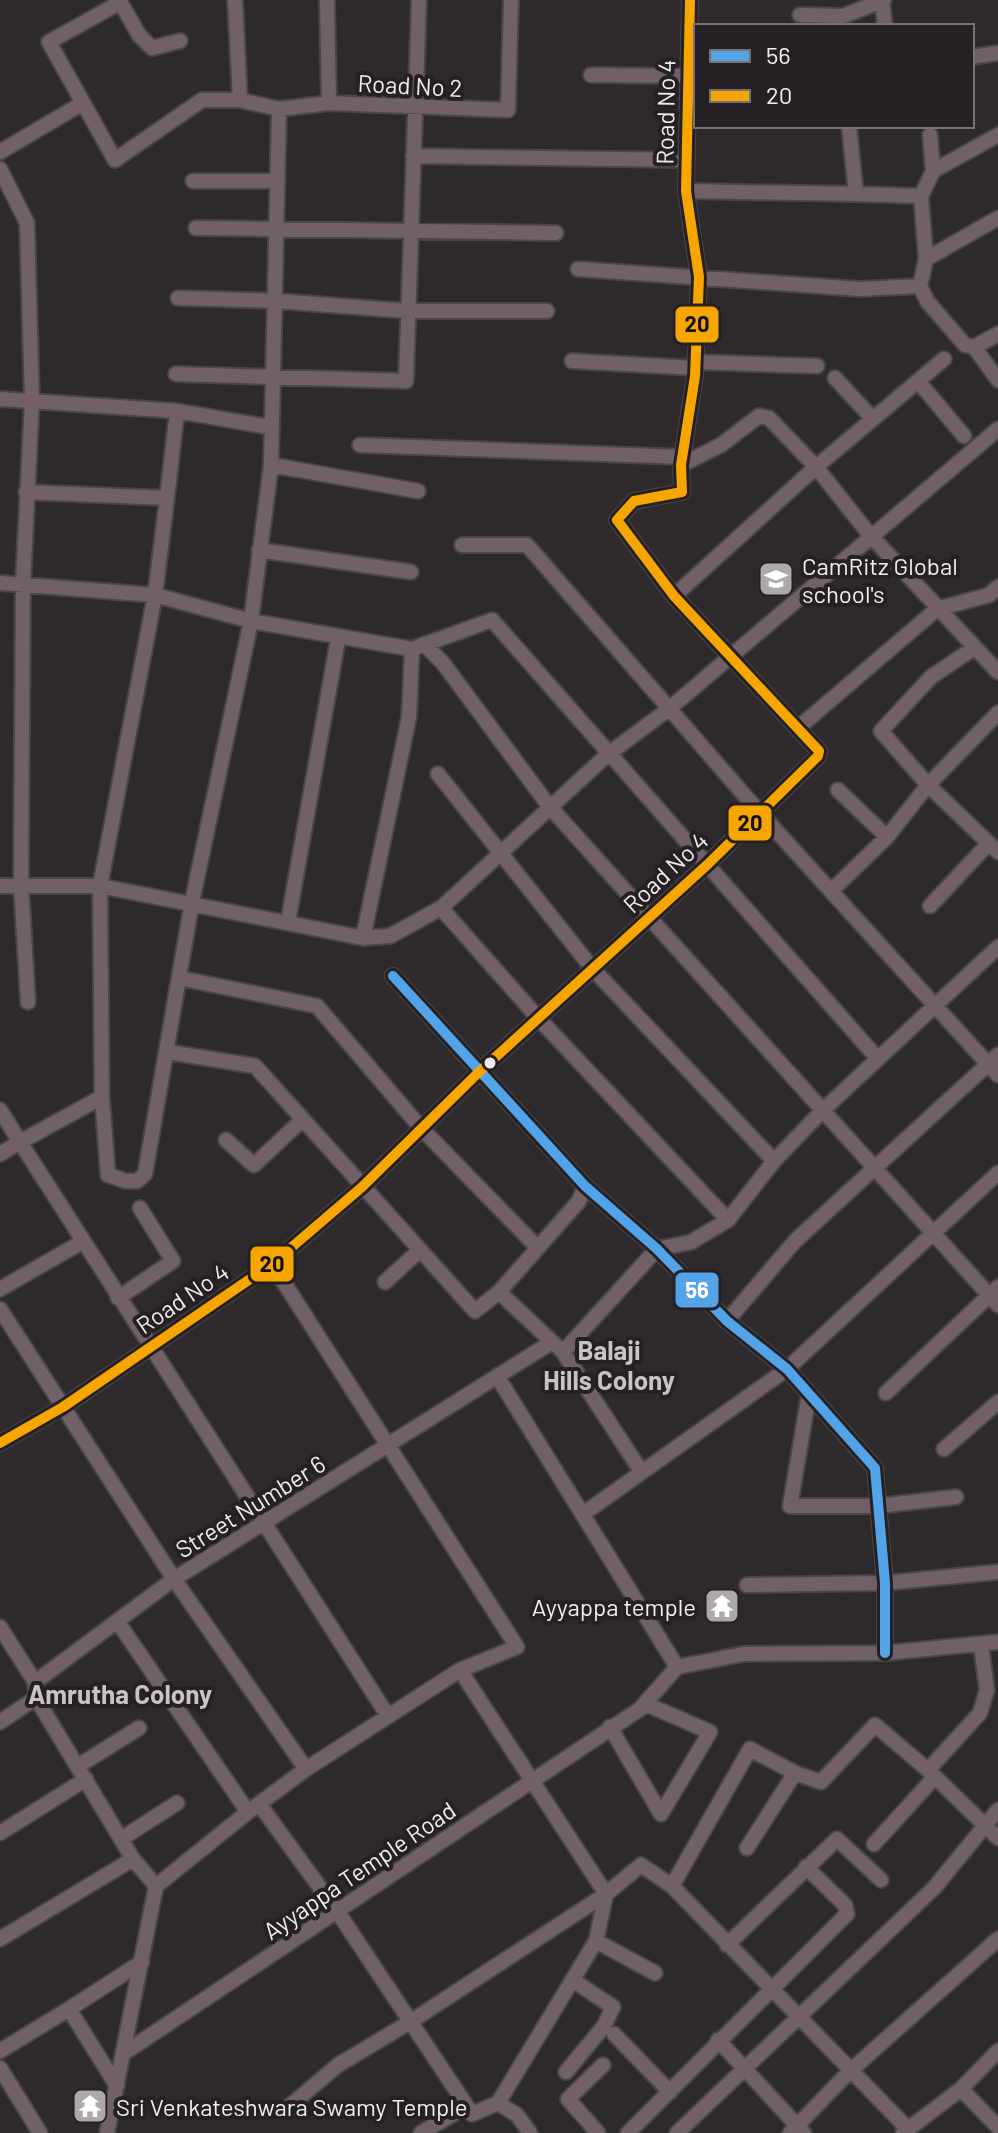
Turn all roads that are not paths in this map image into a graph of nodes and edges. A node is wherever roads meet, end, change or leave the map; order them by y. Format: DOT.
graph roads {
  1 [pos="235,0"];
  2 [pos="327,0"];
  3 [pos="419,0"];
  4 [pos="511,0"];
  5 [pos="690,0"];
  6 [pos="883,0"];
  7 [pos="120,1"];
  8 [pos="800,15"];
  9 [pos="885,24"];
  10 [pos="180,41"];
  11 [pos="692,46"];
  12 [pos="998,53"];
  13 [pos="974,57"];
  14 [pos="591,75"];
  15 [pos="689,76"];
  16 [pos="240,100"];
  17 [pos="83,103"];
  18 [pos="329,103"];
  19 [pos="415,108"];
  20 [pos="279,109"];
  21 [pos="693,122"];
  22 [pos="849,128"];
  23 [pos="930,135"];
  24 [pos="994,137"];
  25 [pos="0,152"];
  26 [pos="998,154"];
  27 [pos="413,156"];
  28 [pos="686,160"];
  29 [pos="0,169"];
  30 [pos="933,171"];
  31 [pos="193,181"];
  32 [pos="278,181"];
  33 [pos="686,191"];
  34 [pos="856,194"];
  35 [pos="921,196"];
  36 [pos="998,218"];
  37 [pos="196,228"];
  38 [pos="276,231"];
  39 [pos="410,233"];
  40 [pos="556,233"];
  41 [pos="926,259"];
  42 [pos="578,269"];
  43 [pos="699,277"];
  44 [pos="920,286"];
  45 [pos="178,298"];
  46 [pos="277,301"];
  47 [pos="408,311"];
  48 [pos="547,311"];
  49 [pos="998,334"];
  50 [pos="974,347"];
  51 [pos="944,359"];
  52 [pos="572,361"];
  53 [pos="695,365"];
  54 [pos="817,366"];
  55 [pos="176,374"];
  56 [pos="273,377"];
  57 [pos="835,378"];
  58 [pos="998,380"];
  59 [pos="918,381"];
  60 [pos="0,399"];
  61 [pos="32,400"];
  62 [pos="177,411"];
  63 [pos="873,419"];
  64 [pos="269,427"];
  65 [pos="998,429"];
  66 [pos="964,436"];
  67 [pos="360,445"];
  68 [pos="682,461"];
  69 [pos="271,465"];
  70 [pos="816,467"];
  71 [pos="418,491"];
  72 [pos="26,492"];
  73 [pos="167,498"];
  74 [pos="870,535"];
  75 [pos="462,545"];
  76 [pos="259,550"];
  77 [pos="411,572"];
  78 [pos="0,583"];
  79 [pos="23,583"];
  80 [pos="998,587"];
  81 [pos="155,595"];
  82 [pos="674,596"];
  83 [pos="937,609"];
  84 [pos="251,621"];
  85 [pos="338,639"];
  86 [pos="418,646"];
  87 [pos="974,648"];
  88 [pos="729,656"];
  89 [pos="998,672"];
  90 [pos="670,708"];
  91 [pos="998,713"];
  92 [pos="798,728"];
  93 [pos="607,755"];
  94 [pos="438,774"];
  95 [pos="928,785"];
  96 [pos="838,790"];
  97 [pos="549,806"];
  98 [pos="760,813"];
  99 [pos="887,837"];
  100 [pos="993,842"];
  101 [pos="501,853"];
  102 [pos="707,865"];
  103 [pos="21,884"];
  104 [pos="0,886"];
  105 [pos="100,886"];
  106 [pos="831,891"];
  107 [pos="192,902"];
  108 [pos="930,906"];
  109 [pos="441,908"];
  110 [pos="651,916"];
  111 [pos="288,922"];
  112 [pos="363,938"];
  113 [pos="998,947"];
  114 [pos="592,968"];
  115 [pos="393,976"];
  116 [pos="179,978"];
  117 [pos="28,1002"];
  118 [pos="937,1006"];
  119 [pos="540,1020"];
  120 [pos="168,1052"];
  121 [pos="878,1059"];
  122 [pos="995,1065"];
  123 [pos="478,1073"];
  124 [pos="102,1097"];
  125 [pos="0,1110"];
  126 [pos="823,1110"];
  127 [pos="303,1119"];
  128 [pos="422,1129"];
  129 [pos="226,1140"];
  130 [pos="20,1142"];
  131 [pos="0,1154"];
  132 [pos="774,1161"];
  133 [pos="876,1170"];
  134 [pos="998,1173"];
  135 [pos="585,1186"];
  136 [pos="362,1187"];
  137 [pos="140,1208"];
  138 [pos="728,1220"];
  139 [pos="933,1234"];
  140 [pos="82,1242"];
  141 [pos="537,1247"];
  142 [pos="657,1249"];
  143 [pos="420,1250"];
  144 [pos="272,1264"];
  145 [pos="385,1282"];
  146 [pos="0,1289"];
  147 [pos="499,1292"];
  148 [pos="995,1296"];
  149 [pos="118,1298"];
  150 [pos="0,1309"];
  151 [pos="727,1321"];
  152 [pos="150,1347"];
  153 [pos="557,1347"];
  154 [pos="787,1369"];
  155 [pos="497,1376"];
  156 [pos="886,1393"];
  157 [pos="809,1394"];
  158 [pos="998,1402"];
  159 [pos="63,1407"];
  160 [pos="0,1443"];
  161 [pos="389,1444"];
  162 [pos="944,1449"];
  163 [pos="641,1471"];
  164 [pos="956,1497"];
  165 [pos="878,1506"];
  166 [pos="583,1514"];
  167 [pos="266,1523"];
  168 [pos="998,1572"];
  169 [pos="174,1579"];
  170 [pos="885,1583"];
  171 [pos="747,1585"];
  172 [pos="117,1621"];
  173 [pos="1,1631"];
  174 [pos="998,1642"];
  175 [pos="981,1645"];
  176 [pos="885,1653"];
  177 [pos="677,1667"];
  178 [pos="460,1670"];
  179 [pos="35,1682"];
  180 [pos="36,1698"];
  181 [pos="646,1704"];
  182 [pos="388,1716"];
  183 [pos="0,1722"];
  184 [pos="610,1727"];
  185 [pos="139,1728"];
  186 [pos="78,1766"];
  187 [pos="306,1769"];
  188 [pos="795,1773"];
  189 [pos="931,1774"];
  190 [pos="86,1779"];
  191 [pos="531,1780"];
  192 [pos="177,1803"];
  193 [pos="254,1808"];
  194 [pos="998,1810"];
  195 [pos="984,1826"];
  196 [pos="0,1833"];
  197 [pos="998,1838"];
  198 [pos="121,1839"];
  199 [pos="874,1844"];
  200 [pos="747,1848"];
  201 [pos="133,1859"];
  202 [pos="806,1867"];
  203 [pos="881,1880"];
  204 [pos="156,1886"];
  205 [pos="672,1886"];
  206 [pos="606,1894"];
  207 [pos="337,1911"];
  208 [pos="0,1939"];
  209 [pos="998,1939"];
  210 [pos="596,1941"];
  211 [pos="727,1945"];
  212 [pos="142,1962"];
  213 [pos="655,1973"];
  214 [pos="574,1981"];
  215 [pos="770,1989"];
  216 [pos="69,2009"];
  217 [pos="798,2016"];
  218 [pos="410,2022"];
  219 [pos="614,2034"];
  220 [pos="718,2040"];
  221 [pos="0,2051"];
  222 [pos="998,2051"];
  223 [pos="124,2053"];
  224 [pos="603,2065"];
  225 [pos="0,2068"];
  226 [pos="744,2069"];
  227 [pos="566,2072"];
  228 [pos="849,2072"];
  229 [pos="117,2086"];
  230 [pos="961,2089"];
  231 [pos="670,2092"];
  232 [pos="498,2103"];
  233 [pos="467,2106"];
  234 [pos="285,2110"];
  235 [pos="998,2127"];
  236 [pos="797,2131"];
  237 [pos="906,2131"];
  238 [pos="40,2133"];
  239 [pos="107,2133"];
  240 [pos="421,2133"];
  241 [pos="530,2133"];
  242 [pos="598,2133"];
  243 [pos="628,2133"];
  244 [pos="677,2133"];
  1 -- 16 [label="street"];
  2 -- 18 [label="street"];
  3 -- 19 [label="street"];
  4 -- 19 [label="street, Road No 2"];
  5 -- 11 [label="street, Road No 4"];
  6 -- 8 [label="street"];
  6 -- 9 [label="street"];
  7 -- 10 [label="street"];
  7 -- 17 [label="street"];
  11 -- 15 [label="street, Road No 4"];
  12 -- 13 [label="street"];
  14 -- 15 [label="street"];
  15 -- 21 [label="street, Road No 4"];
  16 -- 17 [label="street, Road No 2"];
  16 -- 20 [label="street, Road No 2"];
  17 -- 25 [label="street"];
  18 -- 19 [label="street, Road No 2"];
  18 -- 20 [label="street, Road No 2"];
  19 -- 27 [label="street"];
  20 -- 32 [label="street"];
  21 -- 28 [label="street, Road No 4"];
  22 -- 34 [label="street"];
  23 -- 30 [label="street"];
  24 -- 26 [label="street"];
  24 -- 30 [label="street"];
  27 -- 28 [label="street"];
  27 -- 39 [label="street"];
  28 -- 33 [label="street, Road No 4"];
  29 -- 61 [label="street"];
  30 -- 35 [label="street"];
  31 -- 32 [label="street"];
  32 -- 38 [label="street"];
  33 -- 34 [label="street"];
  33 -- 43 [label="street, Road No 4"];
  34 -- 35 [label="street"];
  35 -- 41 [label="street"];
  36 -- 41 [label="street"];
  37 -- 38 [label="street"];
  38 -- 39 [label="street"];
  38 -- 46 [label="street"];
  39 -- 40 [label="street"];
  39 -- 47 [label="street"];
  41 -- 44 [label="street"];
  42 -- 43 [label="street"];
  43 -- 44 [label="street"];
  43 -- 53 [label="street, Road No 4"];
  44 -- 50 [label="street"];
  45 -- 46 [label="street"];
  46 -- 47 [label="street"];
  46 -- 56 [label="street"];
  47 -- 48 [label="street"];
  47 -- 56 [label="street"];
  49 -- 50 [label="street"];
  50 -- 58 [label="street"];
  51 -- 59 [label="street"];
  52 -- 53 [label="street"];
  53 -- 54 [label="street"];
  53 -- 68 [label="street, Road No 4"];
  55 -- 56 [label="street"];
  56 -- 64 [label="street"];
  57 -- 63 [label="street"];
  59 -- 63 [label="street"];
  59 -- 66 [label="street"];
  60 -- 61 [label="street"];
  61 -- 62 [label="street"];
  61 -- 72 [label="street"];
  62 -- 64 [label="street"];
  62 -- 73 [label="street"];
  63 -- 70 [label="street"];
  64 -- 69 [label="street"];
  65 -- 74 [label="street"];
  67 -- 68 [label="street"];
  68 -- 70 [label="street"];
  68 -- 82 [label="street, Road No 4"];
  69 -- 71 [label="street"];
  69 -- 76 [label="street"];
  70 -- 74 [label="street"];
  70 -- 82 [label="street"];
  72 -- 73 [label="street"];
  72 -- 79 [label="street"];
  73 -- 81 [label="street"];
  74 -- 83 [label="street"];
  74 -- 88 [label="street"];
  75 -- 90 [label="street"];
  76 -- 77 [label="street"];
  76 -- 84 [label="street"];
  78 -- 79 [label="street"];
  79 -- 81 [label="street"];
  79 -- 103 [label="street"];
  80 -- 83 [label="street"];
  81 -- 84 [label="street"];
  81 -- 105 [label="street"];
  82 -- 88 [label="street, Road No 4"];
  83 -- 87 [label="street"];
  83 -- 92 [label="street"];
  84 -- 85 [label="street"];
  84 -- 107 [label="street"];
  85 -- 86 [label="street"];
  85 -- 111 [label="street"];
  86 -- 93 [label="street"];
  86 -- 97 [label="street"];
  86 -- 112 [label="street"];
  87 -- 89 [label="street"];
  87 -- 95 [label="street"];
  88 -- 90 [label="street"];
  88 -- 92 [label="street, Road No 4"];
  90 -- 93 [label="street"];
  90 -- 98 [label="street"];
  91 -- 95 [label="street"];
  92 -- 98 [label="street, Road No 4"];
  93 -- 97 [label="street"];
  93 -- 102 [label="street"];
  94 -- 101 [label="street"];
  95 -- 99 [label="street"];
  95 -- 100 [label="street"];
  96 -- 99 [label="street"];
  97 -- 101 [label="street"];
  97 -- 110 [label="street"];
  98 -- 102 [label="street, Road No 4"];
  98 -- 106 [label="street"];
  99 -- 106 [label="street"];
  100 -- 108 [label="street"];
  101 -- 109 [label="street"];
  101 -- 114 [label="street"];
  102 -- 110 [label="street, Road No 4"];
  102 -- 121 [label="street"];
  103 -- 104 [label="street"];
  103 -- 105 [label="street"];
  103 -- 117 [label="street"];
  105 -- 107 [label="street"];
  105 -- 124 [label="street"];
  106 -- 118 [label="street"];
  107 -- 111 [label="street"];
  107 -- 116 [label="street"];
  109 -- 112 [label="street"];
  109 -- 119 [label="street"];
  110 -- 114 [label="street, Road No 4"];
  110 -- 126 [label="street"];
  111 -- 112 [label="street"];
  113 -- 118 [label="street"];
  114 -- 119 [label="street, Road No 4"];
  114 -- 132 [label="street"];
  115 -- 123 [label="street"];
  116 -- 120 [label="street"];
  116 -- 128 [label="street"];
  118 -- 121 [label="street"];
  118 -- 122 [label="street"];
  119 -- 123 [label="street, Road No 4"];
  119 -- 138 [label="street"];
  120 -- 124 [label="street"];
  120 -- 127 [label="street"];
  121 -- 126 [label="street"];
  122 -- 133 [label="street"];
  123 -- 128 [label="street, Road No 4"];
  123 -- 135 [label="street"];
  124 -- 130 [label="street"];
  125 -- 130 [label="street"];
  126 -- 132 [label="street"];
  126 -- 133 [label="street"];
  127 -- 129 [label="street"];
  127 -- 136 [label="street"];
  128 -- 136 [label="street, Road No 4"];
  128 -- 141 [label="street"];
  130 -- 131 [label="street"];
  130 -- 140 [label="street"];
  132 -- 138 [label="street"];
  133 -- 139 [label="street"];
  133 -- 151 [label="street"];
  134 -- 139 [label="street"];
  135 -- 141 [label="street"];
  135 -- 142 [label="street"];
  136 -- 143 [label="street"];
  136 -- 144 [label="street, Road No 4"];
  137 -- 149 [label="street"];
  138 -- 142 [label="street"];
  139 -- 148 [label="street"];
  139 -- 154 [label="street"];
  140 -- 146 [label="street"];
  140 -- 149 [label="street"];
  141 -- 147 [label="street"];
  142 -- 151 [label="street"];
  142 -- 153 [label="street, Street Number 6"];
  143 -- 145 [label="street"];
  143 -- 147 [label="street"];
  144 -- 152 [label="street, Road No 4"];
  144 -- 161 [label="street"];
  147 -- 153 [label="street"];
  148 -- 156 [label="street"];
  149 -- 152 [label="street"];
  150 -- 159 [label="street"];
  151 -- 154 [label="street"];
  152 -- 159 [label="street, Road No 4"];
  152 -- 167 [label="street"];
  153 -- 155 [label="street, Street Number 6"];
  153 -- 163 [label="street"];
  154 -- 157 [label="street"];
  154 -- 163 [label="street"];
  155 -- 161 [label="street, Street Number 6"];
  155 -- 166 [label="street"];
  157 -- 165 [label="street"];
  157 -- 165 [label="street"];
  158 -- 162 [label="street"];
  159 -- 160 [label="street, Road No 4"];
  159 -- 169 [label="street"];
  161 -- 167 [label="street, Street Number 6"];
  161 -- 178 [label="street"];
  163 -- 166 [label="street"];
  164 -- 165 [label="street"];
  165 -- 170 [label="street"];
  166 -- 177 [label="street"];
  167 -- 169 [label="street, Street Number 6"];
  167 -- 182 [label="street"];
  168 -- 170 [label="street"];
  169 -- 172 [label="street, Street Number 6"];
  169 -- 187 [label="street"];
  170 -- 171 [label="street"];
  170 -- 176 [label="street"];
  172 -- 179 [label="street, Street Number 6"];
  172 -- 193 [label="street"];
  173 -- 179 [label="street"];
  174 -- 175 [label="street"];
  175 -- 176 [label="street"];
  175 -- 189 [label="street"];
  176 -- 177 [label="street"];
  177 -- 181 [label="street, Ayyappa Temple Road"];
  178 -- 182 [label="street"];
  178 -- 191 [label="street"];
  179 -- 180 [label="street"];
  180 -- 183 [label="street"];
  180 -- 186 [label="street"];
  181 -- 184 [label="street, Ayyappa Temple Road"];
  181 -- 184 [label="street"];
  182 -- 187 [label="street"];
  184 -- 191 [label="street, Ayyappa Temple Road"];
  185 -- 186 [label="street"];
  186 -- 190 [label="street"];
  187 -- 193 [label="street"];
  188 -- 189 [label="street"];
  188 -- 200 [label="street"];
  188 -- 205 [label="street"];
  189 -- 195 [label="street"];
  189 -- 199 [label="street"];
  190 -- 196 [label="street"];
  190 -- 198 [label="street"];
  191 -- 206 [label="street"];
  191 -- 207 [label="street, Ayyappa Temple Road"];
  192 -- 198 [label="street"];
  193 -- 204 [label="street"];
  193 -- 207 [label="street"];
  194 -- 195 [label="street"];
  195 -- 197 [label="street"];
  195 -- 217 [label="street"];
  198 -- 201 [label="street"];
  201 -- 204 [label="street"];
  201 -- 208 [label="street"];
  202 -- 203 [label="street"];
  202 -- 211 [label="street"];
  202 -- 215 [label="street"];
  204 -- 212 [label="street"];
  205 -- 206 [label="street"];
  205 -- 211 [label="street"];
  206 -- 210 [label="street"];
  206 -- 218 [label="street"];
  207 -- 218 [label="street"];
  207 -- 223 [label="street, Ayyappa Temple Road"];
  209 -- 228 [label="street"];
  210 -- 213 [label="street"];
  210 -- 214 [label="street"];
  211 -- 215 [label="street"];
  212 -- 216 [label="street"];
  212 -- 223 [label="street"];
  214 -- 227 [label="street"];
  214 -- 232 [label="street"];
  215 -- 217 [label="street"];
  215 -- 220 [label="street"];
  216 -- 221 [label="street"];
  216 -- 229 [label="street"];
  217 -- 226 [label="street"];
  217 -- 228 [label="street"];
  218 -- 233 [label="street"];
  218 -- 234 [label="street"];
  219 -- 231 [label="street"];
  220 -- 226 [label="street"];
  220 -- 231 [label="street"];
  222 -- 230 [label="street"];
  223 -- 229 [label="street"];
  224 -- 242 [label="street"];
  225 -- 238 [label="street"];
  226 -- 236 [label="street"];
  226 -- 244 [label="street"];
  228 -- 236 [label="street"];
  228 -- 237 [label="street"];
  229 -- 239 [label="street"];
  230 -- 235 [label="street"];
  230 -- 237 [label="street"];
  231 -- 243 [label="street"];
  232 -- 233 [label="street"];
  232 -- 241 [label="street"];
  233 -- 240 [label="street"];
}
